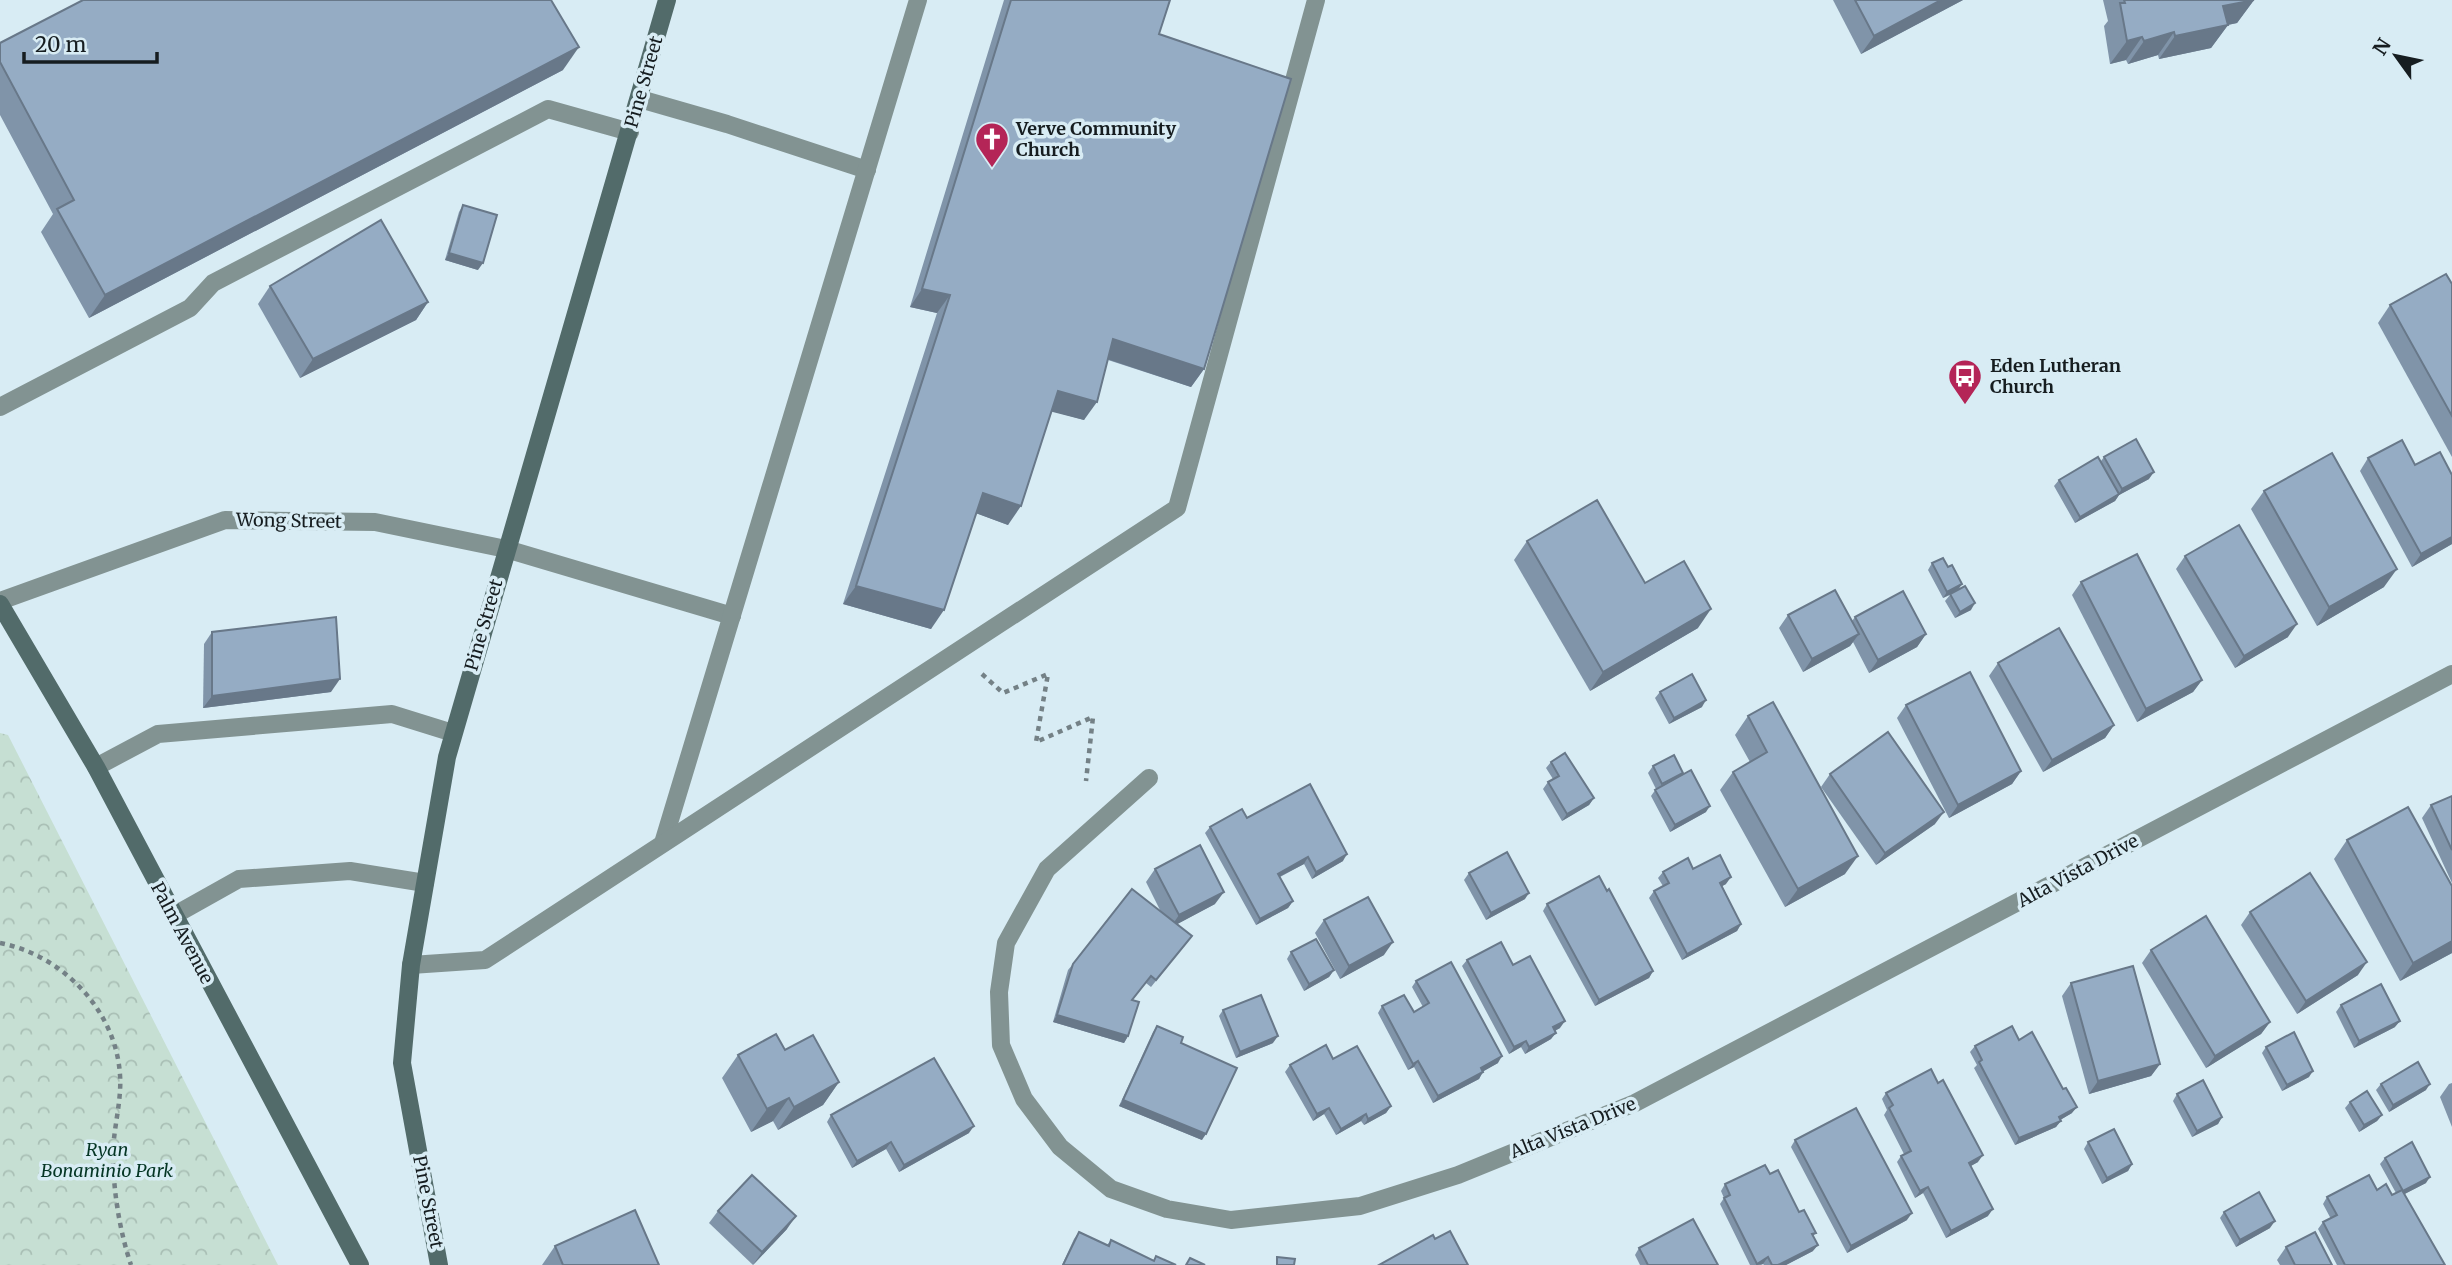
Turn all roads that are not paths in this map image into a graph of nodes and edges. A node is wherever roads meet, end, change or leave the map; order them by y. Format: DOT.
graph roads {
  1 [pos="667,0"];
  2 [pos="918,0"];
  3 [pos="1316,0"];
  4 [pos="640,99"];
  5 [pos="630,132"];
  6 [pos="867,170"];
  7 [pos="0,408"];
  8 [pos="506,549"];
  9 [pos="0,603"];
  10 [pos="732,616"];
  11 [pos="2452,674"];
  12 [pos="453,733"];
  13 [pos="96,766"];
  14 [pos="1149,778"];
  15 [pos="663,843"];
  16 [pos="425,883"];
  17 [pos="173,916"];
  18 [pos="411,965"];
  19 [pos="360,1265"];
  20 [pos="439,1265"];
  1 -- 4 [label="street, Pine Street"];
  2 -- 6 [label="street"];
  3 -- 15 [label="street"];
  4 -- 5 [label="street, Pine Street"];
  4 -- 6 [label="street"];
  5 -- 7 [label="street"];
  5 -- 8 [label="street, Pine Street"];
  6 -- 10 [label="street"];
  8 -- 9 [label="street, Wong Street"];
  8 -- 10 [label="street, Wong Street"];
  8 -- 12 [label="street, Pine Street"];
  9 -- 13 [label="street, Palm Avenue"];
  10 -- 15 [label="street"];
  11 -- 14 [label="street, Alta Vista Drive"];
  12 -- 13 [label="street"];
  12 -- 16 [label="street, Pine Street"];
  13 -- 17 [label="street, Palm Avenue"];
  15 -- 18 [label="street"];
  16 -- 17 [label="street"];
  16 -- 18 [label="street, Pine Street"];
  17 -- 19 [label="street, Palm Avenue"];
  18 -- 20 [label="street, Pine Street"];
}
